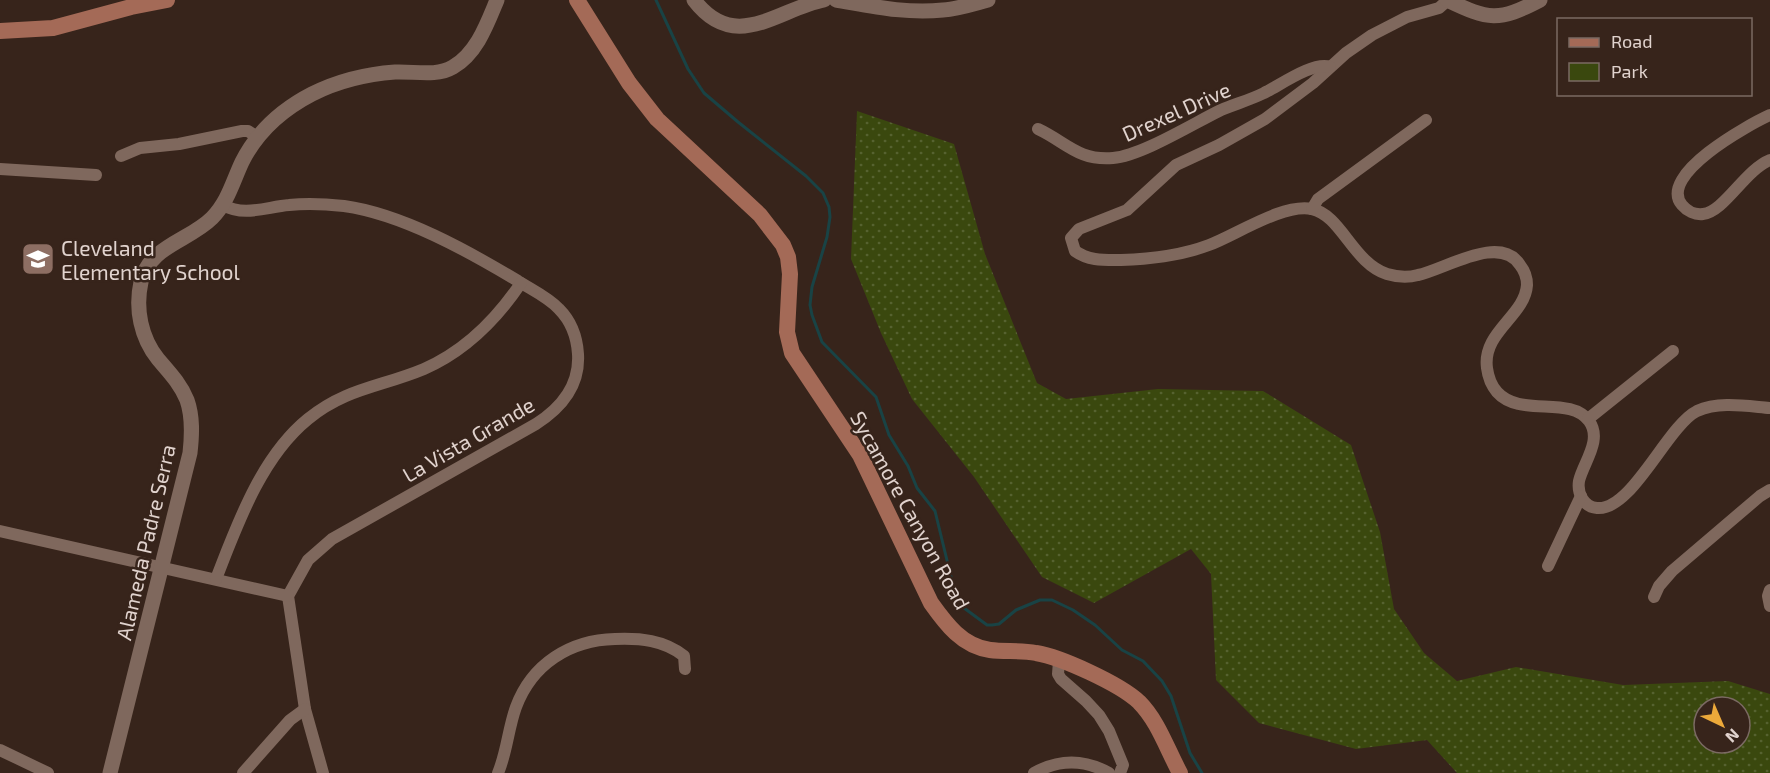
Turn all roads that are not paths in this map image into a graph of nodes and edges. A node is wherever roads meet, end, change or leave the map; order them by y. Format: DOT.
graph roads {
  1 [pos="167,0"];
  2 [pos="497,0"];
  3 [pos="577,0"];
  4 [pos="694,0"];
  5 [pos="823,0"];
  6 [pos="836,0"];
  7 [pos="988,0"];
  8 [pos="1447,0"];
  9 [pos="1539,0"];
  10 [pos="143,2"];
  11 [pos="0,31"];
  12 [pos="1330,67"];
  13 [pos="1770,116"];
  14 [pos="1426,120"];
  15 [pos="1038,129"];
  16 [pos="257,137"];
  17 [pos="122,156"];
  18 [pos="1770,160"];
  19 [pos="0,169"];
  20 [pos="96,175"];
  21 [pos="223,205"];
  22 [pos="1312,209"];
  23 [pos="521,283"];
  24 [pos="1673,351"];
  25 [pos="1770,408"];
  26 [pos="1588,419"];
  27 [pos="1770,490"];
  28 [pos="1581,496"];
  29 [pos="0,531"];
  30 [pos="1548,566"];
  31 [pos="162,568"];
  32 [pos="216,579"];
  33 [pos="1770,590"];
  34 [pos="288,596"];
  35 [pos="1654,597"];
  36 [pos="1770,606"];
  37 [pos="1059,661"];
  38 [pos="685,669"];
  39 [pos="305,709"];
  40 [pos="0,750"];
  41 [pos="48,773"];
  42 [pos="110,773"];
  43 [pos="243,773"];
  44 [pos="323,773"];
  45 [pos="498,773"];
  46 [pos="1034,773"];
  47 [pos="1109,773"];
  48 [pos="1120,773"];
  49 [pos="1180,773"];
  1 -- 10 [label="main road"];
  2 -- 16 [label="street, Alameda Padre Serra"];
  3 -- 37 [label="main road, Sycamore Canyon Road"];
  4 -- 5 [label="street"];
  6 -- 7 [label="street"];
  8 -- 9 [label="street"];
  8 -- 12 [label="street"];
  10 -- 11 [label="main road"];
  12 -- 15 [label="street, Drexel Drive"];
  12 -- 22 [label="street"];
  13 -- 18 [label="street"];
  14 -- 22 [label="street"];
  16 -- 17 [label="street"];
  16 -- 21 [label="street, Alameda Padre Serra"];
  19 -- 20 [label="street"];
  21 -- 23 [label="street, La Vista Grande"];
  21 -- 31 [label="street, Alameda Padre Serra"];
  22 -- 26 [label="street"];
  23 -- 32 [label="street"];
  23 -- 34 [label="street, La Vista Grande"];
  24 -- 26 [label="street"];
  25 -- 28 [label="street"];
  26 -- 28 [label="street"];
  27 -- 35 [label="street"];
  28 -- 30 [label="street"];
  29 -- 31 [label="street"];
  31 -- 32 [label="street"];
  31 -- 42 [label="street, Alameda Padre Serra"];
  32 -- 34 [label="street"];
  33 -- 36 [label="street"];
  34 -- 39 [label="street"];
  37 -- 48 [label="street"];
  37 -- 49 [label="main road, Sycamore Canyon Road"];
  38 -- 45 [label="street"];
  39 -- 43 [label="street"];
  39 -- 44 [label="street"];
  40 -- 41 [label="street"];
  46 -- 47 [label="street"];
}
